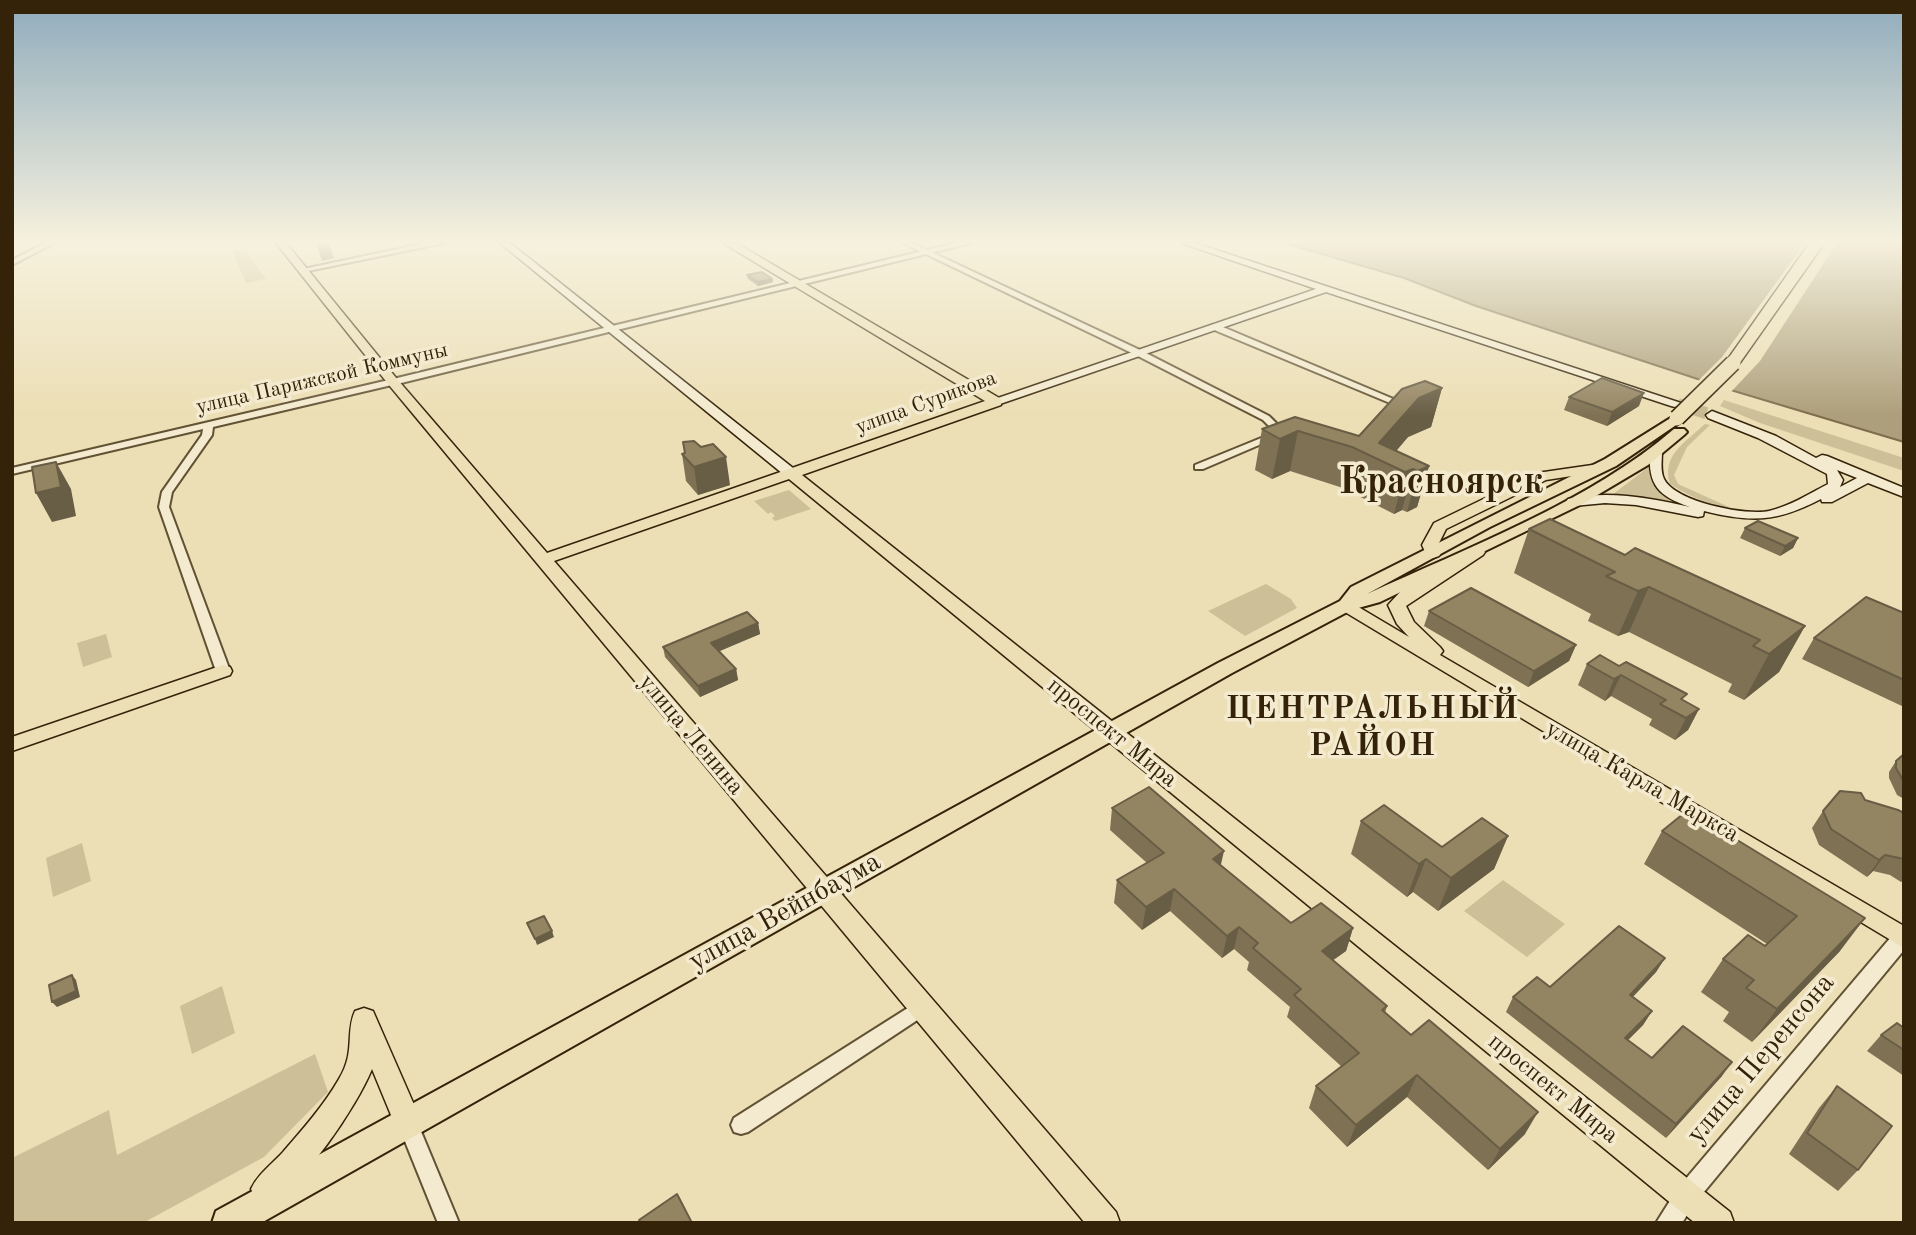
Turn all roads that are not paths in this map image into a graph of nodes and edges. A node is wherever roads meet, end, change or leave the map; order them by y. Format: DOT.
graph roads {
  1 [pos="327,301"];
  2 [pos="576,301"];
  3 [pos="729,301"];
  4 [pos="826,301"];
  5 [pos="1027,301"];
  6 [pos="1291,301"];
  7 [pos="1358,301"];
  8 [pos="1777,301"];
  9 [pos="1786,301"];
  10 [pos="1214,327"];
  11 [pos="611,329"];
  12 [pos="1139,353"];
  13 [pos="393,383"];
  14 [pos="996,402"];
  15 [pos="1420,413"];
  16 [pos="1681,414"];
  17 [pos="1712,415"];
  18 [pos="208,426"];
  19 [pos="1762,435"];
  20 [pos="1656,452"];
  21 [pos="1199,467"];
  22 [pos="1599,468"];
  23 [pos="12,471"];
  24 [pos="793,475"];
  25 [pos="1868,478"];
  26 [pos="1904,494"];
  27 [pos="1573,502"];
  28 [pos="1481,549"];
  29 [pos="1433,553"];
  30 [pos="543,561"];
  31 [pos="1344,606"];
  32 [pos="223,671"];
  33 [pos="1460,675"];
  34 [pos="1111,732"];
  35 [pos="12,744"];
  36 [pos="822,890"];
  37 [pos="1903,937"];
  38 [pos="922,1007"];
  39 [pos="408,1123"];
  40 [pos="741,1125"];
  41 [pos="1686,1196"];
  42 [pos="228,1223"];
  43 [pos="449,1223"];
  44 [pos="1105,1223"];
  45 [pos="1668,1223"];
  46 [pos="1719,1223"];
  1 -- 13 [label="main road, улица Ленина"];
  2 -- 11 [label="main road, проспект Мира"];
  3 -- 11 [label="street, улица Парижской Коммуны"];
  4 -- 14 [label="main road"];
  5 -- 12 [label="street"];
  6 -- 10 [label="main road, улица Сурикова"];
  7 -- 16 [label="main road"];
  8 -- 16 [label="highway, bridge"];
  9 -- 16 [label="highway"];
  10 -- 12 [label="main road, улица Сурикова"];
  10 -- 15 [label="street"];
  11 -- 13 [label="street, улица Парижской Коммуны"];
  11 -- 24 [label="main road, проспект Мира"];
  12 -- 14 [label="main road, улица Сурикова"];
  12 -- 21 [label="street"];
  13 -- 18 [label="street, улица Парижской Коммуны"];
  13 -- 30 [label="main road, улица Ленина"];
  14 -- 24 [label="main road, улица Сурикова"];
  16 -- 20 [label="highway, улица Вейнбаума"];
  16 -- 22 [label="highway, улица Вейнбаума"];
  17 -- 19 [label="main road"];
  18 -- 23 [label="street, улица Парижской Коммуны"];
  18 -- 32 [label="street"];
  19 -- 20 [label="main road"];
  19 -- 25 [label="main road"];
  20 -- 27 [label="highway, улица Вейнбаума"];
  22 -- 29 [label="highway, улица Вейнбаума"];
  22 -- 29 [label="main road"];
  24 -- 30 [label="main road, улица Сурикова"];
  24 -- 34 [label="main road, проспект Мира"];
  25 -- 26 [label="main road"];
  25 -- 27 [label="main road"];
  27 -- 28 [label="highway, улица Вейнбаума"];
  28 -- 31 [label="highway, улица Вейнбаума"];
  28 -- 33 [label="main road"];
  29 -- 31 [label="highway, улица Вейнбаума"];
  30 -- 36 [label="main road, улица Ленина"];
  31 -- 33 [label="main road, улица Карла Маркса"];
  31 -- 34 [label="highway, улица Вейнбаума"];
  32 -- 35 [label="main road"];
  33 -- 37 [label="main road, улица Карла Маркса"];
  34 -- 36 [label="highway, улица Вейнбаума"];
  34 -- 41 [label="main road, проспект Мира"];
  36 -- 38 [label="main road, улица Ленина"];
  36 -- 39 [label="highway, улица Вейнбаума"];
  37 -- 41 [label="street, улица Перенсона"];
  38 -- 40 [label="street"];
  38 -- 44 [label="main road, улица Ленина"];
  39 -- 42 [label="highway, улица Вейнбаума"];
  39 -- 42 [label="main road"];
  39 -- 43 [label="street"];
  41 -- 45 [label="street, улица Перенсона"];
  41 -- 46 [label="main road, проспект Мира"];
}
